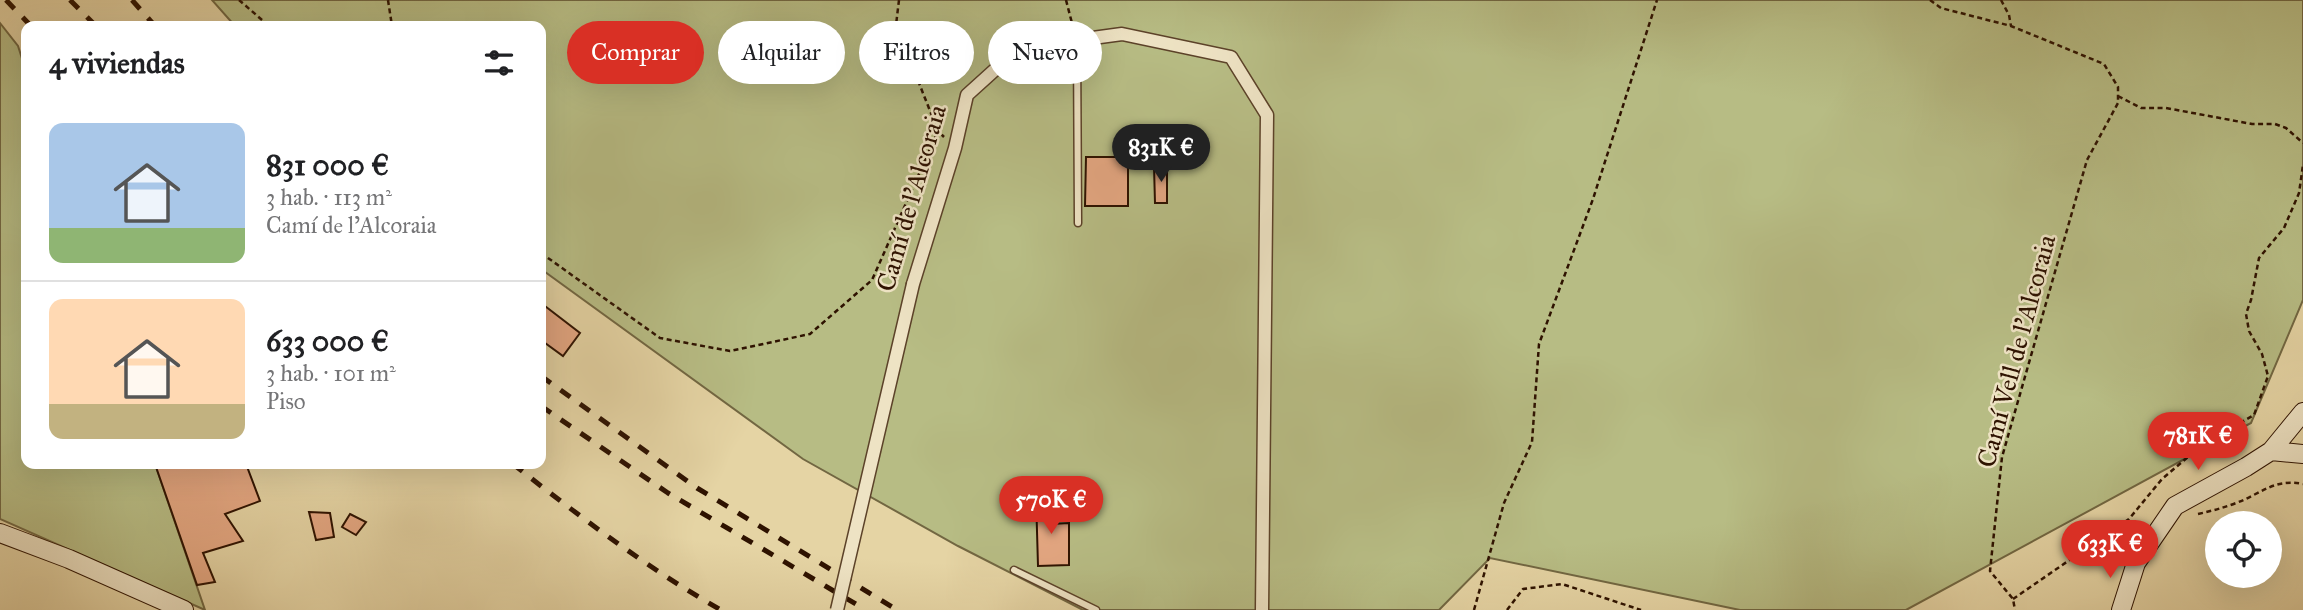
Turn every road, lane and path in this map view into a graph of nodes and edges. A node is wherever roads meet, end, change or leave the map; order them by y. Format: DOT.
graph roads {
  1 [pos="239,0"];
  2 [pos="388,0"];
  3 [pos="899,0"];
  4 [pos="1066,0"];
  5 [pos="1657,0"];
  6 [pos="1930,0"];
  7 [pos="2001,0"];
  8 [pos="263,21"];
  9 [pos="390,21"];
  10 [pos="1072,21"];
  11 [pos="2011,26"];
  12 [pos="1102,36"];
  13 [pos="988,76"];
  14 [pos="1077,84"];
  15 [pos="2118,96"];
  16 [pos="938,131"];
  17 [pos="2303,143"];
  18 [pos="955,148"];
  19 [pos="2303,165"];
  20 [pos="1078,223"];
  21 [pos="546,258"];
  22 [pos="2303,412"];
  23 [pos="2271,451"];
  24 [pos="2303,454"];
  25 [pos="2303,484"];
  26 [pos="2198,514"];
  27 [pos="0,533"];
  28 [pos="1014,570"];
  29 [pos="2014,599"];
  30 [pos="184,610"];
  31 [pos="837,610"];
  32 [pos="1096,610"];
  33 [pos="1262,610"];
  34 [pos="1474,610"];
  35 [pos="1507,610"];
  36 [pos="1641,610"];
  37 [pos="2015,610"];
  38 [pos="2120,610"];
  1 -- 8 [label="path"];
  2 -- 9 [label="path"];
  3 -- 16 [label="path"];
  4 -- 10 [label="path"];
  5 -- 34 [label="path"];
  6 -- 11 [label="path"];
  7 -- 11 [label="path"];
  11 -- 15 [label="path"];
  12 -- 33 [label="street, Camí de l'Alcoraia"];
  13 -- 18 [label="street, Camí de l'Alcoraia"];
  14 -- 20 [label="lane"];
  15 -- 17 [label="path"];
  15 -- 29 [label="path, Camí Vell de l'Alcoraia"];
  16 -- 18 [label="path"];
  16 -- 21 [label="path"];
  18 -- 31 [label="street, Camí de l'Alcoraia, bridge"];
  19 -- 29 [label="path"];
  22 -- 23 [label="street"];
  23 -- 24 [label="street"];
  23 -- 38 [label="street"];
  25 -- 26 [label="path"];
  27 -- 30 [label="street"];
  28 -- 32 [label="lane"];
  29 -- 37 [label="path"];
  35 -- 36 [label="path"];
}
